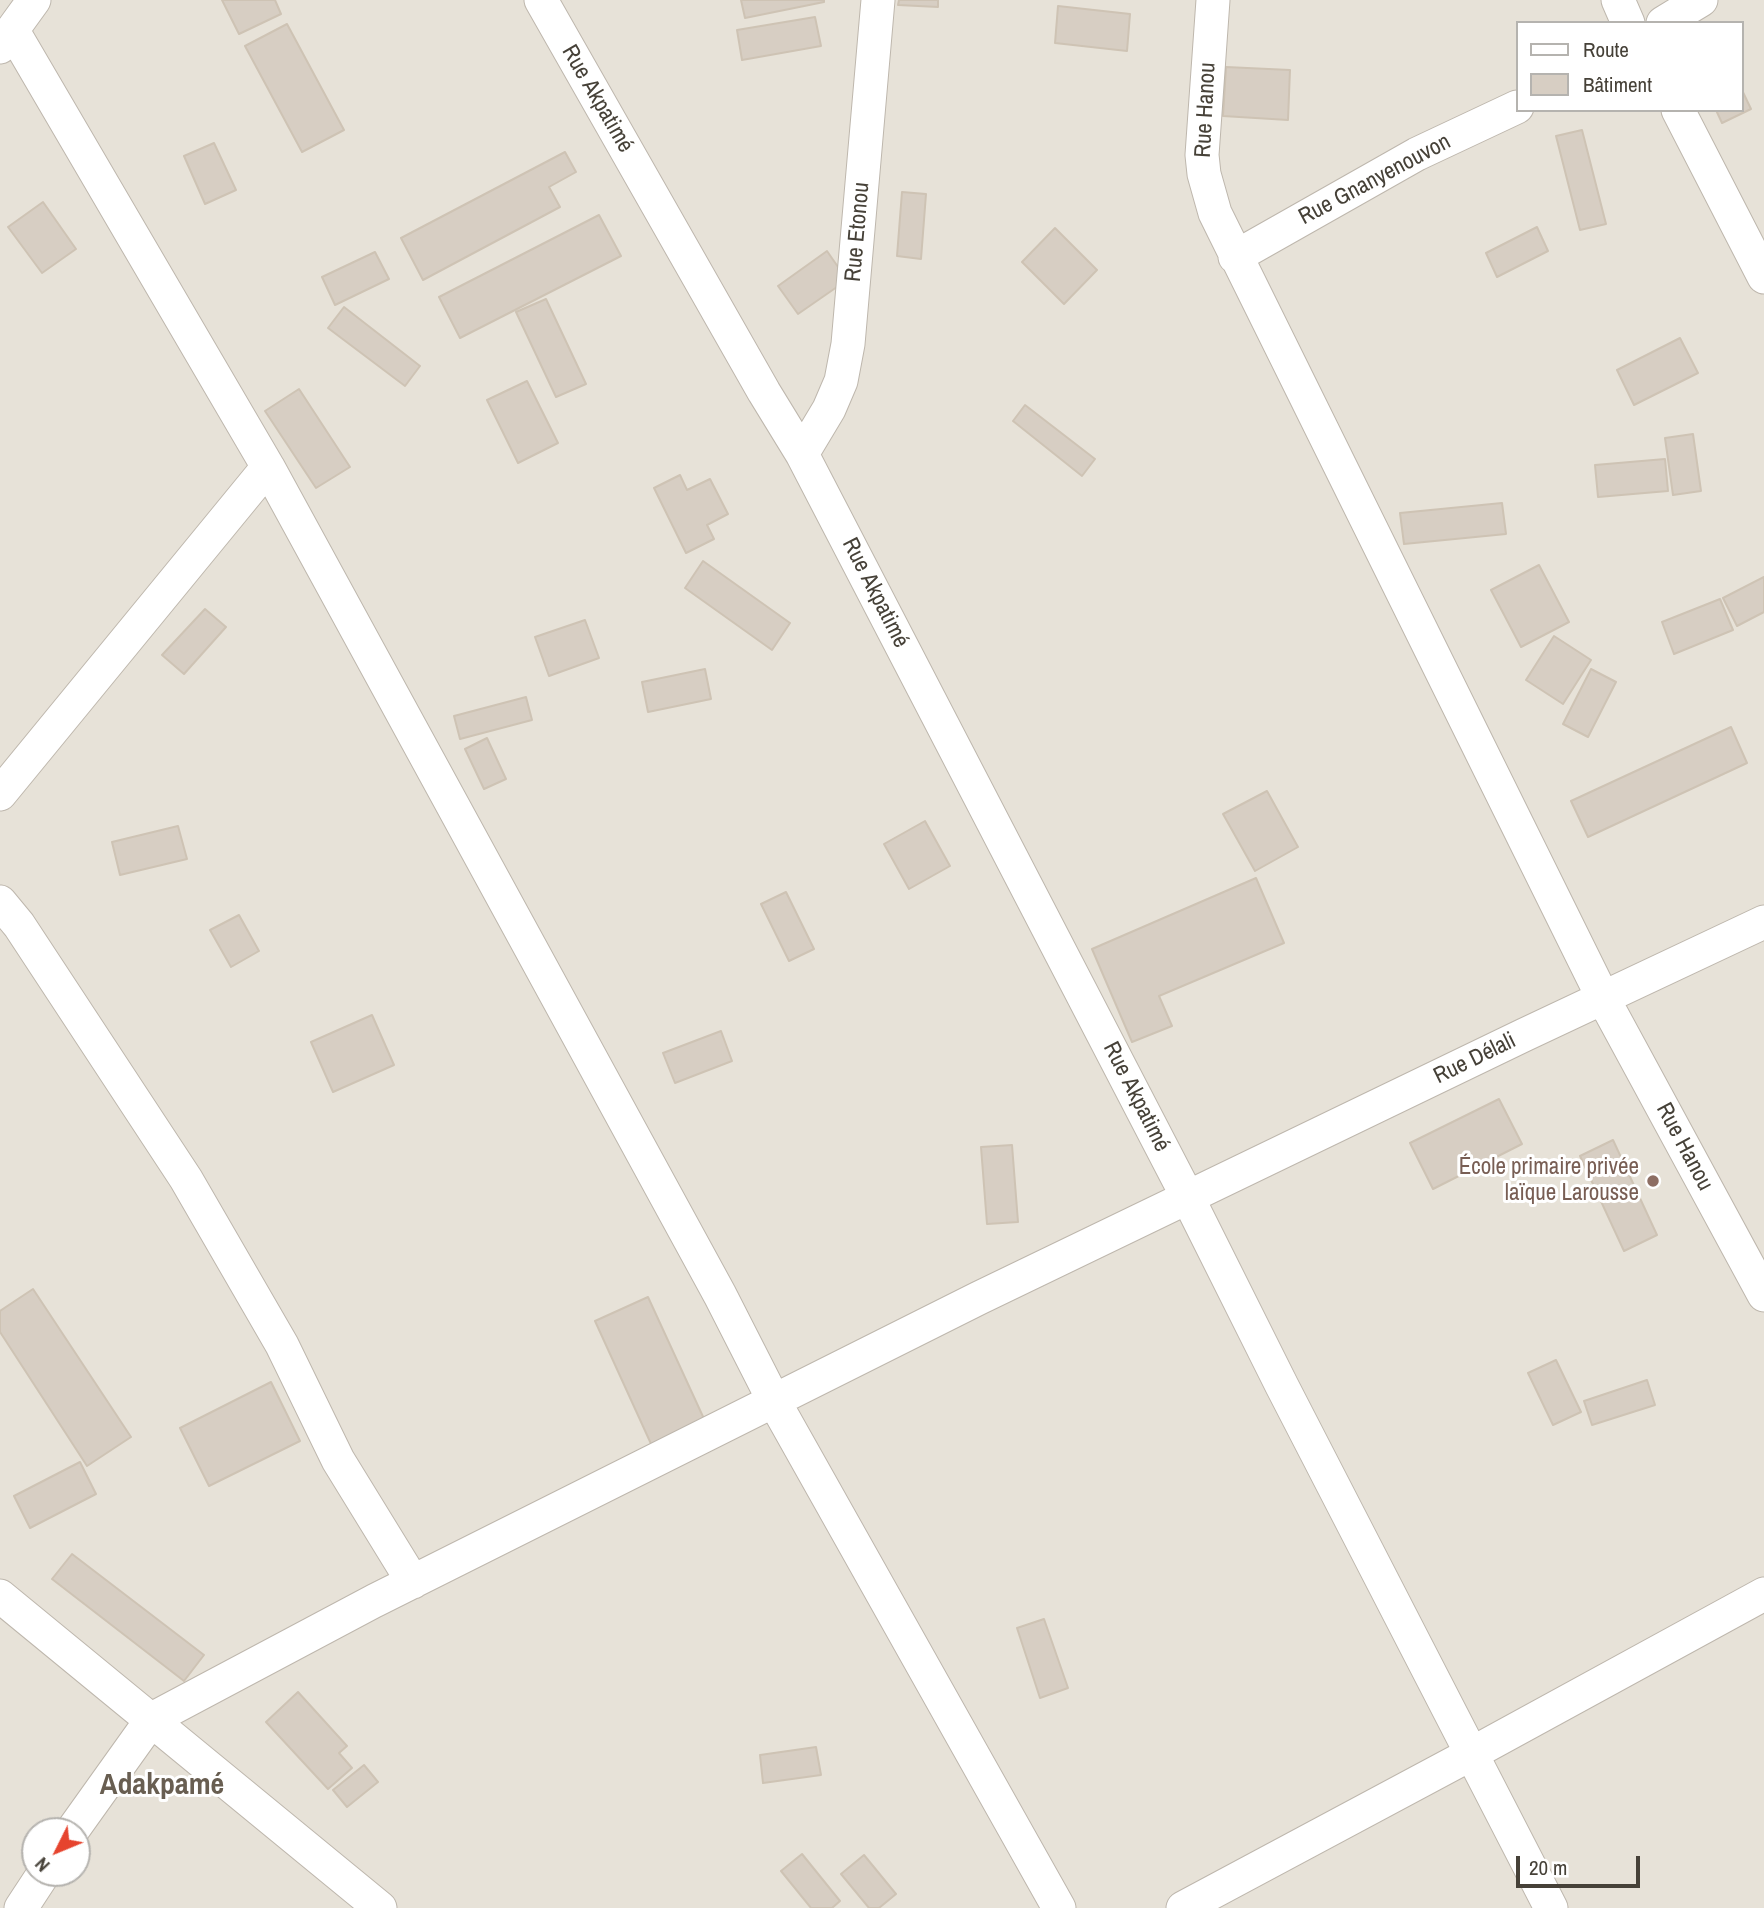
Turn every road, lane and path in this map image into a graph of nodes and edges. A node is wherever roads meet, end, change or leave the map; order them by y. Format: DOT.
graph roads {
  1 [pos="34,0"];
  2 [pos="541,0"];
  3 [pos="878,0"];
  4 [pos="1213,0"];
  5 [pos="1618,0"];
  6 [pos="1701,0"];
  7 [pos="1627,21"];
  8 [pos="1666,21"];
  9 [pos="7,39"];
  10 [pos="1516,107"];
  11 [pos="1679,112"];
  12 [pos="1235,257"];
  13 [pos="1764,277"];
  14 [pos="802,453"];
  15 [pos="268,467"];
  16 [pos="0,794"];
  17 [pos="0,902"];
  18 [pos="1764,922"];
  19 [pos="1603,998"];
  20 [pos="1188,1198"];
  21 [pos="1764,1296"];
  22 [pos="774,1401"];
  23 [pos="413,1582"];
  24 [pos="1764,1594"];
  25 [pos="0,1596"];
  26 [pos="152,1719"];
  27 [pos="1471,1754"];
  28 [pos="82,1817"];
  29 [pos="35,1887"];
  30 [pos="22,1908"];
  31 [pos="380,1908"];
  32 [pos="1059,1908"];
  33 [pos="1183,1908"];
  34 [pos="1551,1908"];
  1 -- 9 [label="street"];
  2 -- 14 [label="street, Rue Akpatimé"];
  3 -- 14 [label="street, Rue Etonou"];
  4 -- 12 [label="street, Rue Hanou"];
  5 -- 7 [label="street"];
  6 -- 8 [label="street"];
  9 -- 15 [label="street"];
  10 -- 12 [label="street, Rue Gnanyenouvon"];
  11 -- 13 [label="street"];
  12 -- 19 [label="street, Rue Hanou"];
  14 -- 20 [label="street, Rue Akpatimé"];
  15 -- 16 [label="street"];
  15 -- 22 [label="street"];
  17 -- 23 [label="street"];
  18 -- 19 [label="street, Rue Délali"];
  19 -- 20 [label="street, Rue Délali"];
  19 -- 21 [label="street, Rue Hanou"];
  20 -- 22 [label="street, Rue Délali"];
  20 -- 27 [label="street, Rue Akpatimé"];
  22 -- 23 [label="street, Rue Délali"];
  22 -- 32 [label="street"];
  23 -- 26 [label="street, Rue Délali"];
  24 -- 27 [label="street"];
  25 -- 26 [label="street"];
  26 -- 28 [label="street"];
  26 -- 31 [label="street"];
  27 -- 33 [label="street"];
  27 -- 34 [label="street, Rue Akpatimé"];
  29 -- 30 [label="street"];
}
